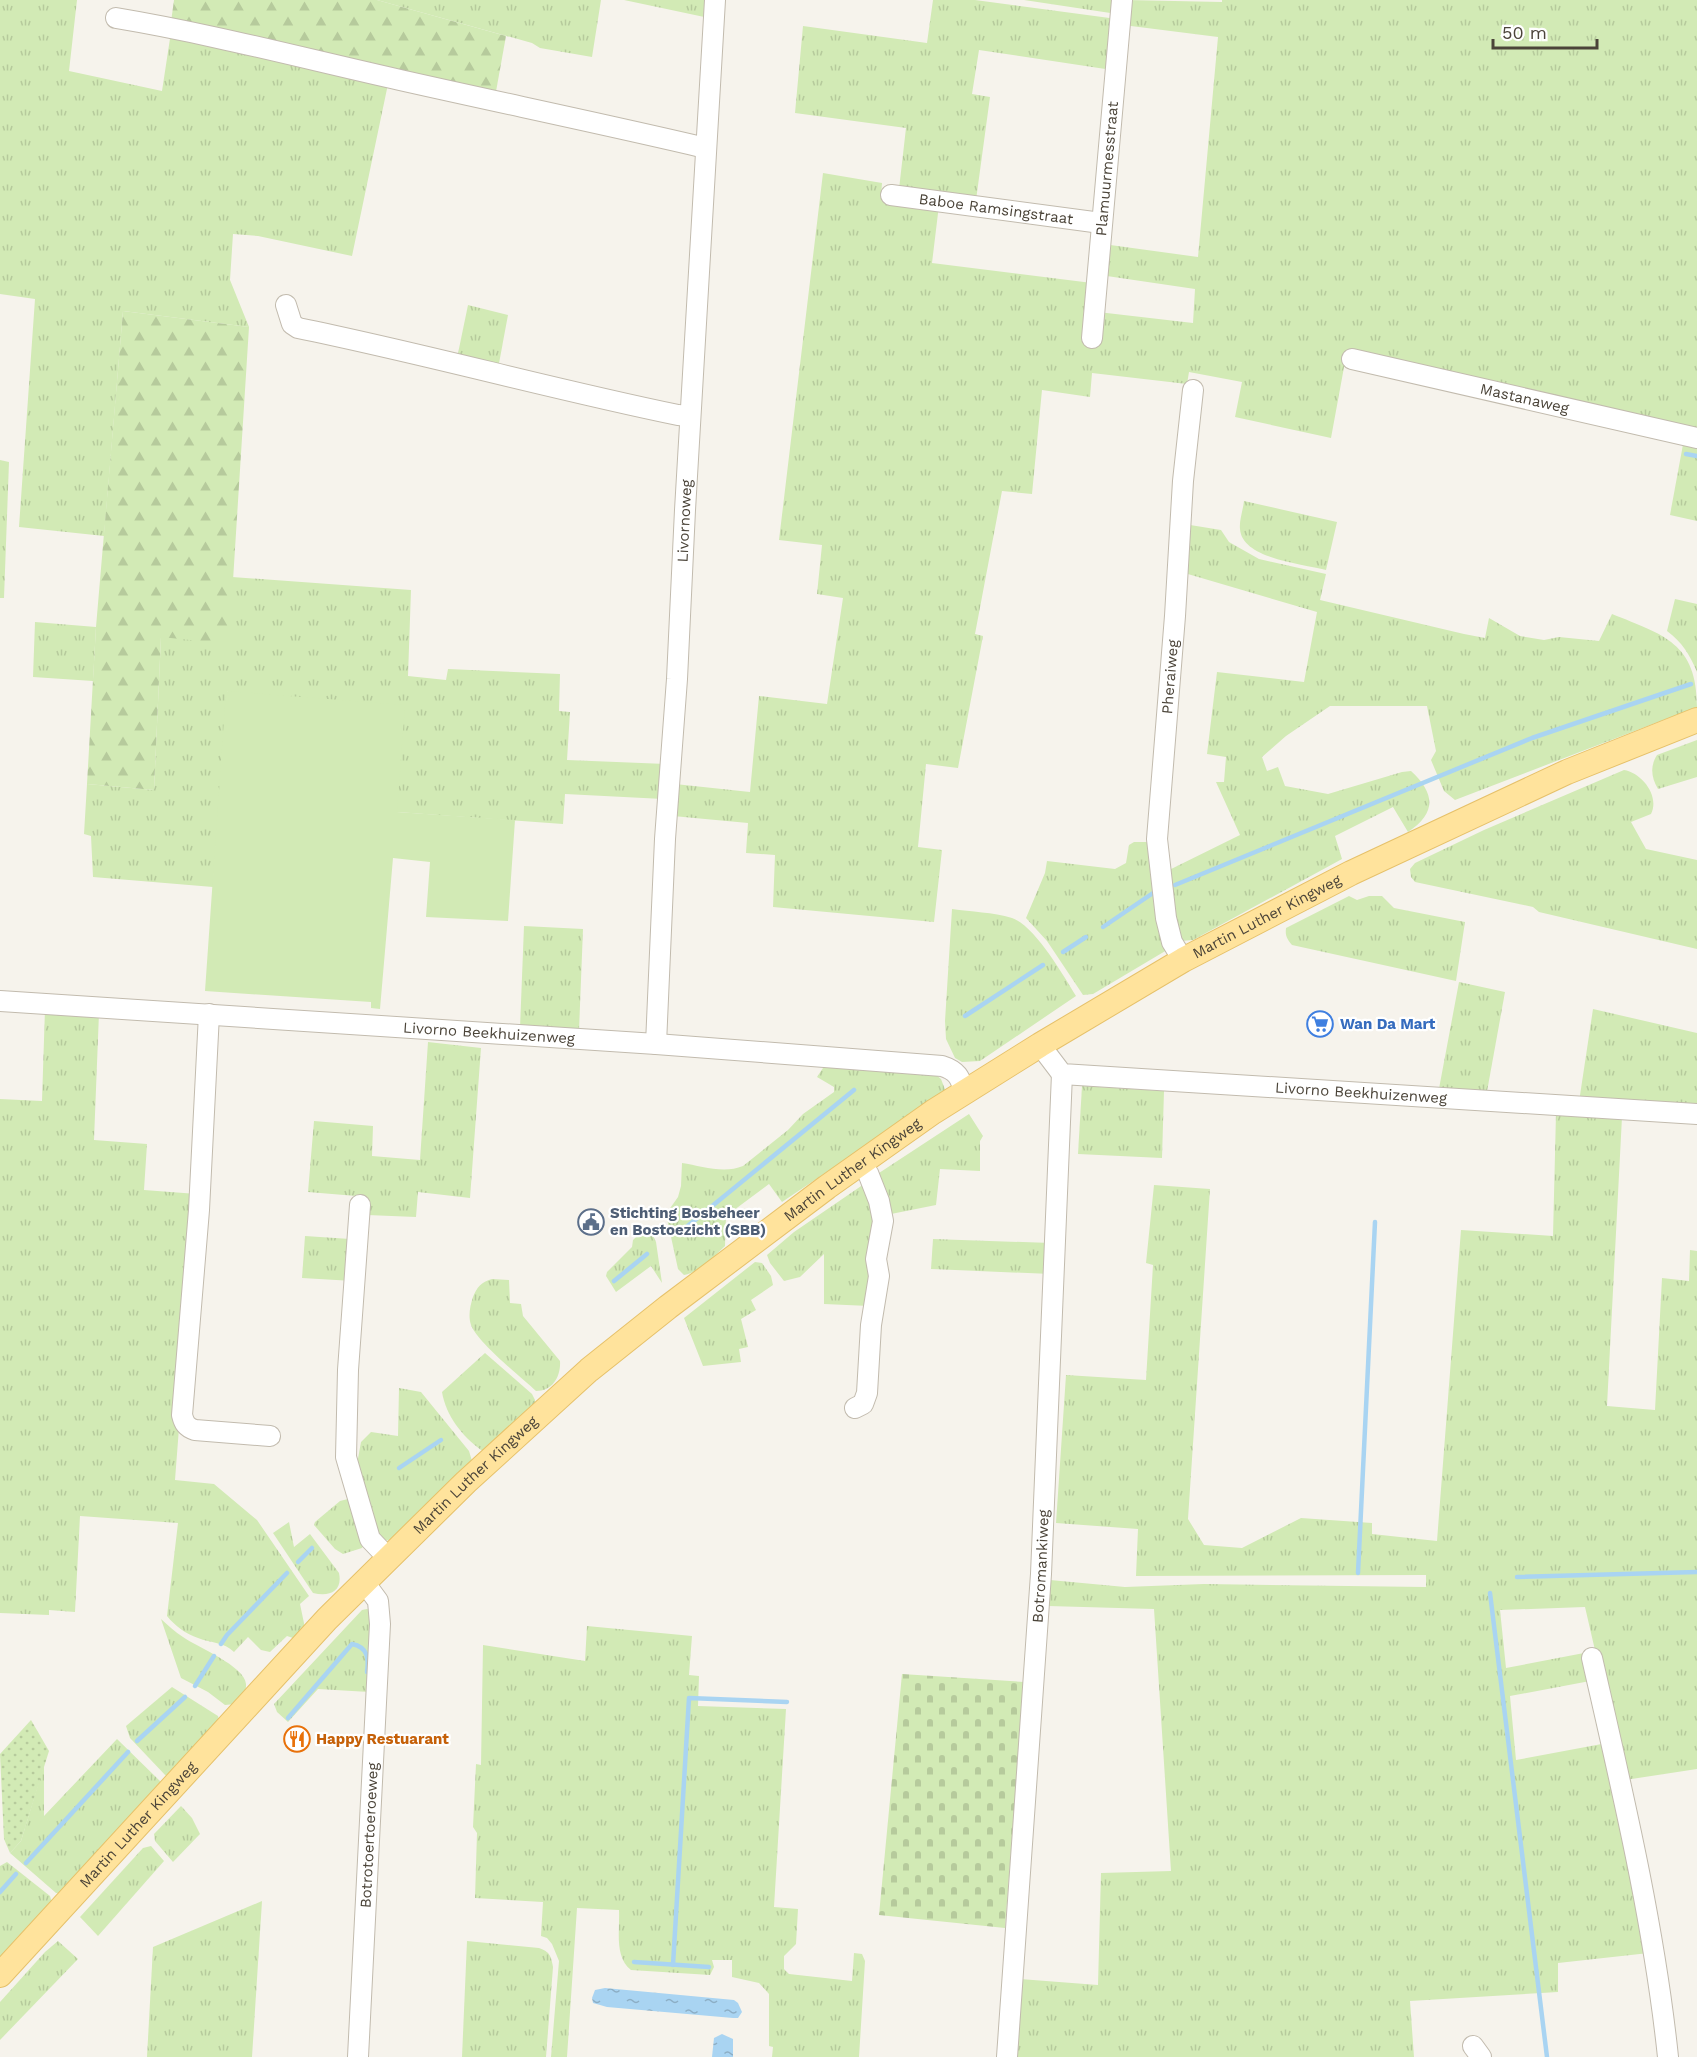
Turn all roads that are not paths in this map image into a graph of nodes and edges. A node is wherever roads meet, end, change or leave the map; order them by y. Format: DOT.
graph roads {
  1 [pos="715,0"];
  2 [pos="1122,0"];
  3 [pos="116,18"];
  4 [pos="706,148"];
  5 [pos="891,195"];
  6 [pos="1101,223"];
  7 [pos="286,305"];
  8 [pos="1092,338"];
  9 [pos="1352,359"];
  10 [pos="1193,390"];
  11 [pos="690,416"];
  12 [pos="1697,438"];
  13 [pos="1697,720"];
  14 [pos="1183,960"];
  15 [pos="0,1001"];
  16 [pos="209,1014"];
  17 [pos="656,1044"];
  18 [pos="1040,1045"];
  19 [pos="1062,1074"];
  20 [pos="965,1092"];
  21 [pos="1697,1114"];
  22 [pos="868,1173"];
  23 [pos="360,1204"];
  24 [pos="855,1408"];
  25 [pos="270,1436"];
  26 [pos="389,1559"];
  27 [pos="364,1582"];
  28 [pos="1592,1658"];
  29 [pos="0,1975"];
  30 [pos="358,2057"];
  31 [pos="1007,2057"];
  32 [pos="1668,2057"];
  1 -- 4 [label="street, Livornoweg"];
  2 -- 6 [label="street, Plamuurmesstraat"];
  3 -- 4 [label="street"];
  4 -- 11 [label="street, Livornoweg"];
  5 -- 6 [label="street, Baboe Ramsingstraat"];
  6 -- 8 [label="street, Plamuurmesstraat"];
  7 -- 11 [label="street"];
  9 -- 12 [label="street, Mastanaweg"];
  10 -- 14 [label="street, Pheraiweg"];
  11 -- 17 [label="street, Livornoweg"];
  13 -- 14 [label="main road, Martin Luther Kingweg"];
  14 -- 18 [label="main road, Martin Luther Kingweg"];
  15 -- 16 [label="street, Livorno Beekhuizenweg"];
  16 -- 17 [label="street, Livorno Beekhuizenweg"];
  16 -- 25 [label="street"];
  17 -- 20 [label="street, Livorno Beekhuizenweg"];
  18 -- 19 [label="street"];
  18 -- 20 [label="main road, Martin Luther Kingweg"];
  19 -- 21 [label="street, Livorno Beekhuizenweg"];
  19 -- 31 [label="street, Botromankiweg"];
  20 -- 26 [label="main road, Martin Luther Kingweg"];
  22 -- 24 [label="street"];
  23 -- 26 [label="street"];
  26 -- 27 [label="main road, Martin Luther Kingweg"];
  27 -- 29 [label="main road, Martin Luther Kingweg"];
  27 -- 30 [label="street, Botrotoertoeroeweg"];
  28 -- 32 [label="street"];
}
